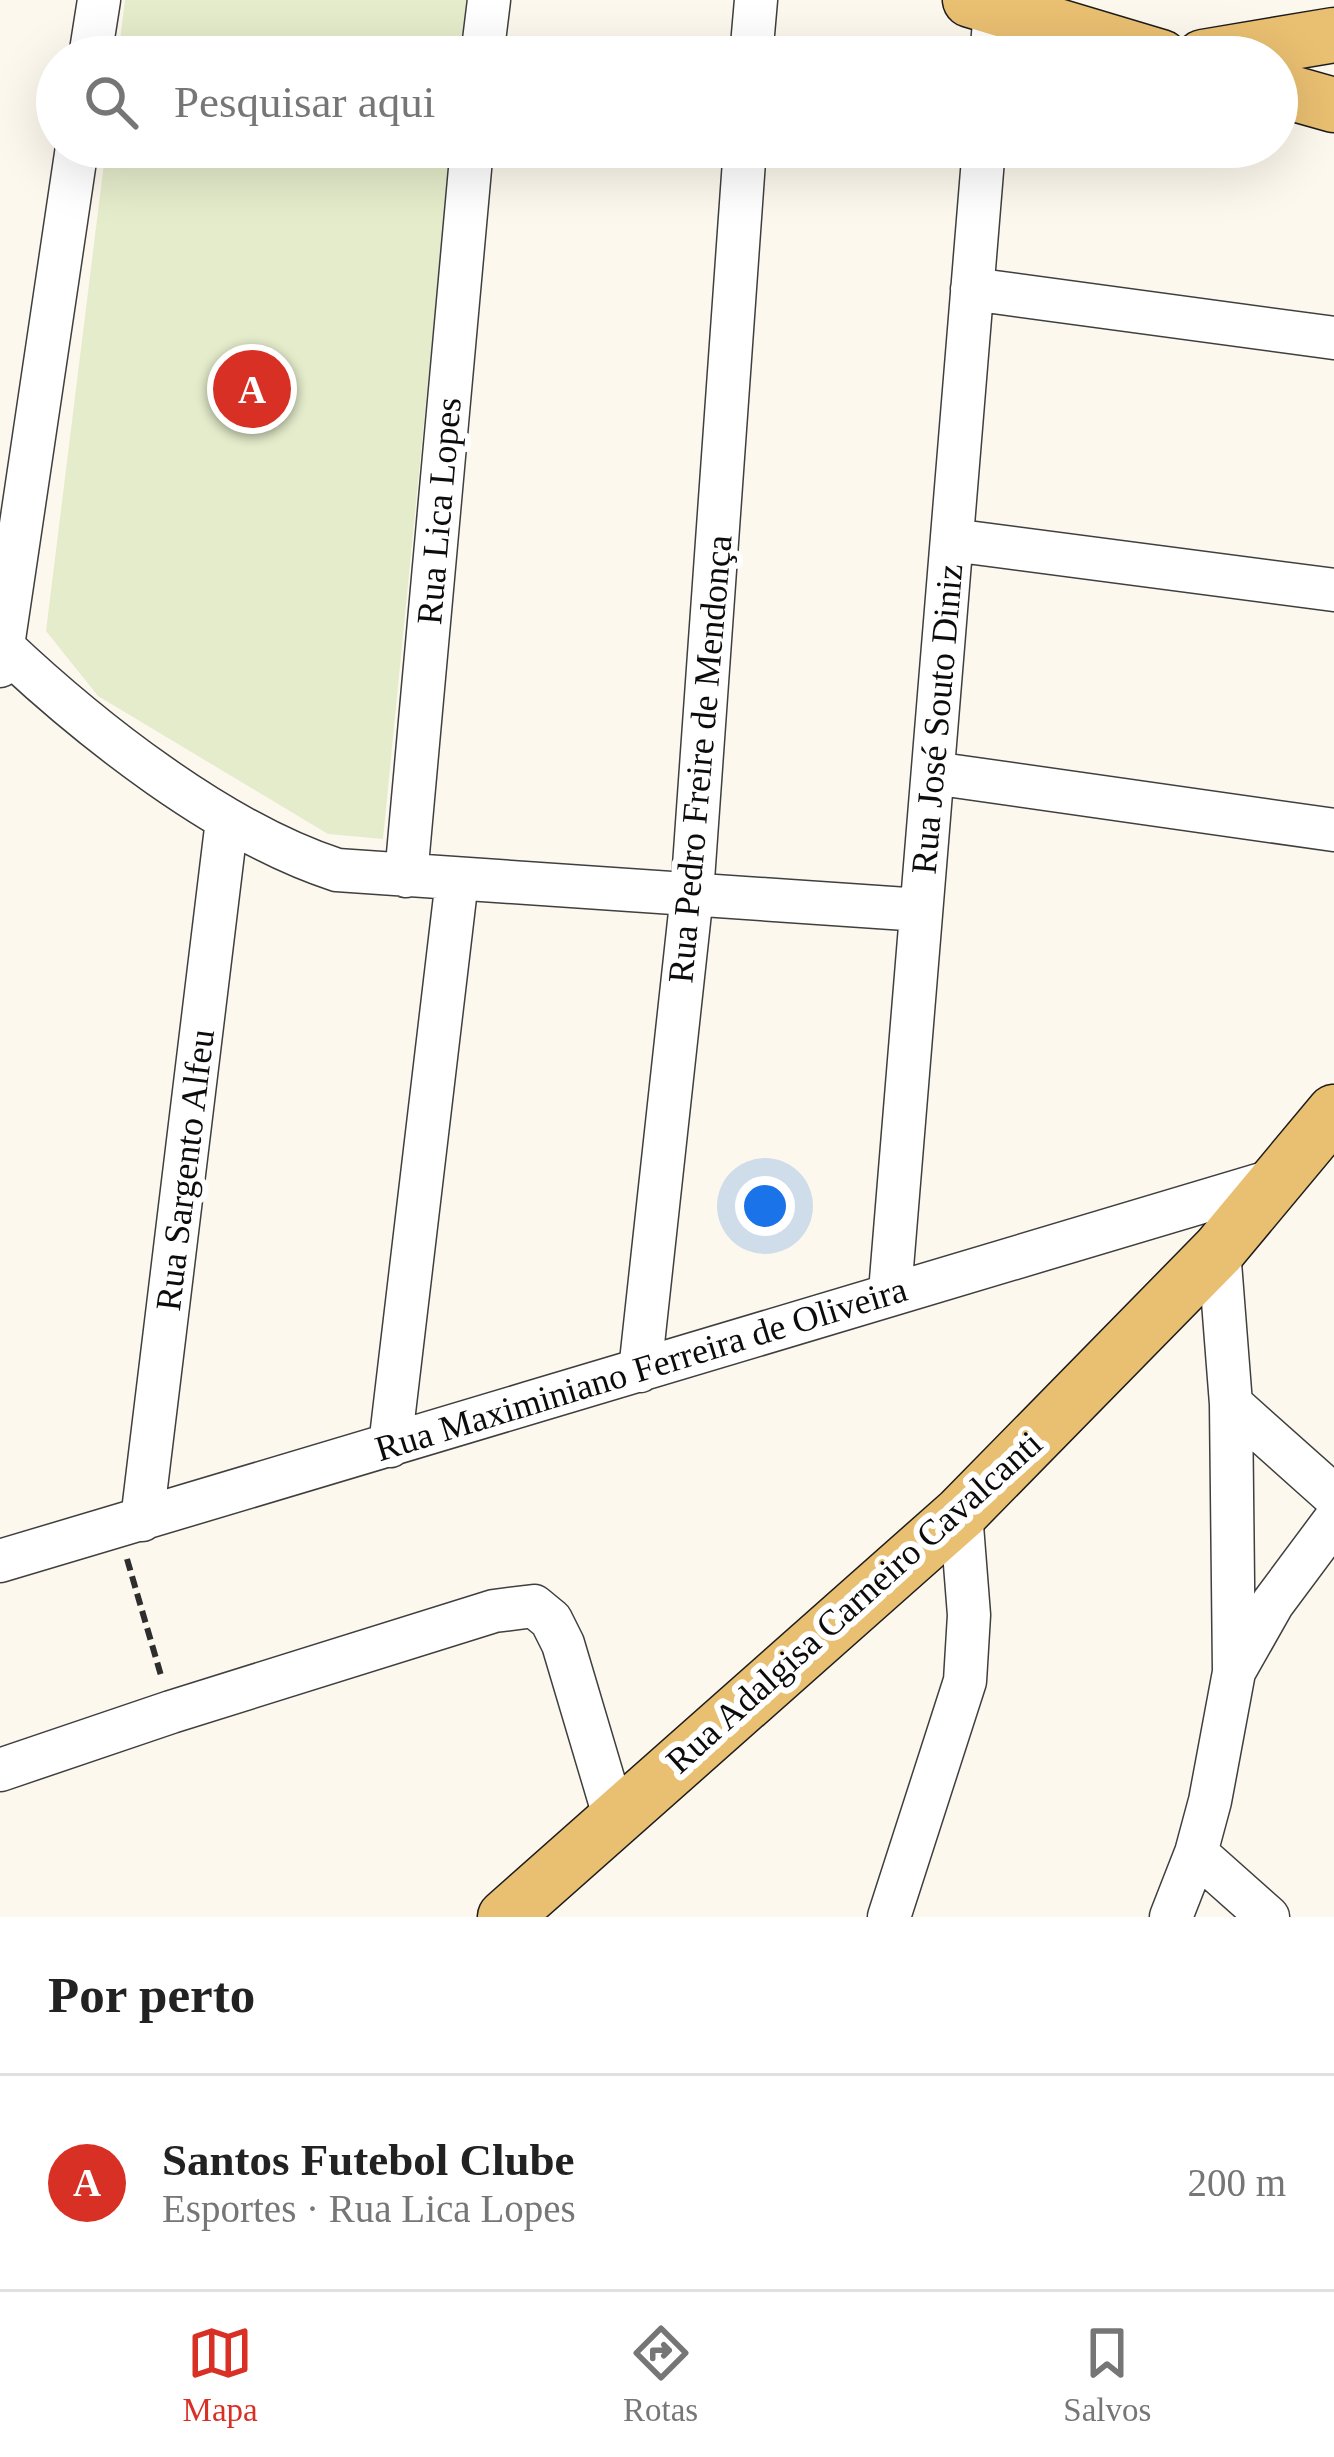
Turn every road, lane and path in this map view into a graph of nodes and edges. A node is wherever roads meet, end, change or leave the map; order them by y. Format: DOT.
graph roads {
  1 [pos="99,0"];
  2 [pos="489,0"];
  3 [pos="755,0"];
  4 [pos="988,16"];
  5 [pos="1334,35"];
  6 [pos="93,36"];
  7 [pos="485,36"];
  8 [pos="753,36"];
  9 [pos="1072,36"];
  10 [pos="1298,41"];
  11 [pos="1298,95"];
  12 [pos="1334,105"];
  13 [pos="74,168"];
  14 [pos="470,168"];
  15 [pos="744,168"];
  16 [pos="982,168"];
  17 [pos="972,289"];
  18 [pos="1334,338"];
  19 [pos="952,540"];
  20 [pos="1334,590"];
  21 [pos="1,656"];
  22 [pos="933,773"];
  23 [pos="227,820"];
  24 [pos="1334,830"];
  25 [pos="406,876"];
  26 [pos="457,880"];
  27 [pos="692,894"];
  28 [pos="921,910"];
  29 [pos="1334,1112"];
  30 [pos="1282,1178"];
  31 [pos="1219,1250"];
  32 [pos="890,1292"];
  33 [pos="640,1371"];
  34 [pos="1231,1404"];
  35 [pos="390,1446"];
  36 [pos="1334,1496"];
  37 [pos="961,1514"];
  38 [pos="1334,1521"];
  39 [pos="130,1524"];
  40 [pos="0,1562"];
  41 [pos="1234,1672"];
  42 [pos="171,1712"];
  43 [pos="0,1770"];
  44 [pos="615,1820"];
  45 [pos="1196,1853"];
  46 [pos="506,1917"];
  47 [pos="889,1917"];
  48 [pos="1171,1917"];
  49 [pos="1268,1917"];
  1 -- 6 [label="street"];
  2 -- 7 [label="street"];
  3 -- 8 [label="street"];
  4 -- 9 [label="main road"];
  5 -- 10 [label="main road"];
  11 -- 12 [label="main road"];
  13 -- 21 [label="street"];
  14 -- 25 [label="street, Rua Lica Lopes"];
  15 -- 27 [label="street, Rua Pedro Freire de Mendonça"];
  16 -- 17 [label="street, Rua José Souto Diniz"];
  17 -- 18 [label="street"];
  17 -- 19 [label="street, Rua José Souto Diniz"];
  19 -- 20 [label="street"];
  19 -- 22 [label="street, Rua José Souto Diniz"];
  21 -- 23 [label="street"];
  22 -- 24 [label="street"];
  22 -- 28 [label="street, Rua José Souto Diniz"];
  23 -- 25 [label="street"];
  23 -- 39 [label="street, Rua Sargento Alfeu"];
  25 -- 26 [label="street"];
  26 -- 27 [label="street"];
  26 -- 35 [label="street"];
  27 -- 28 [label="street"];
  27 -- 33 [label="street, Rua Pedro Freire de Mendonça"];
  28 -- 32 [label="street, Rua José Souto Diniz"];
  29 -- 30 [label="main road, Rua Adalgisa Carneiro Cavalcanti"];
  30 -- 31 [label="main road, Rua Adalgisa Carneiro Cavalcanti"];
  30 -- 32 [label="street, Rua Maximiniano Ferreira de Oliveira"];
  31 -- 34 [label="street"];
  31 -- 37 [label="main road, Rua Adalgisa Carneiro Cavalcanti"];
  32 -- 33 [label="street, Rua Maximiniano Ferreira de Oliveira"];
  33 -- 35 [label="street, Rua Maximiniano Ferreira de Oliveira"];
  34 -- 36 [label="street"];
  34 -- 41 [label="street"];
  35 -- 39 [label="street, Rua Maximiniano Ferreira de Oliveira"];
  37 -- 44 [label="main road, Rua Adalgisa Carneiro Cavalcanti"];
  37 -- 47 [label="street"];
  38 -- 41 [label="street"];
  39 -- 40 [label="street, Rua Maximiniano Ferreira de Oliveira"];
  39 -- 42 [label="path"];
  41 -- 45 [label="street"];
  42 -- 43 [label="street"];
  42 -- 44 [label="street"];
  44 -- 46 [label="main road, Rua Adalgisa Carneiro Cavalcanti"];
  45 -- 48 [label="street"];
  45 -- 49 [label="street"];
}
